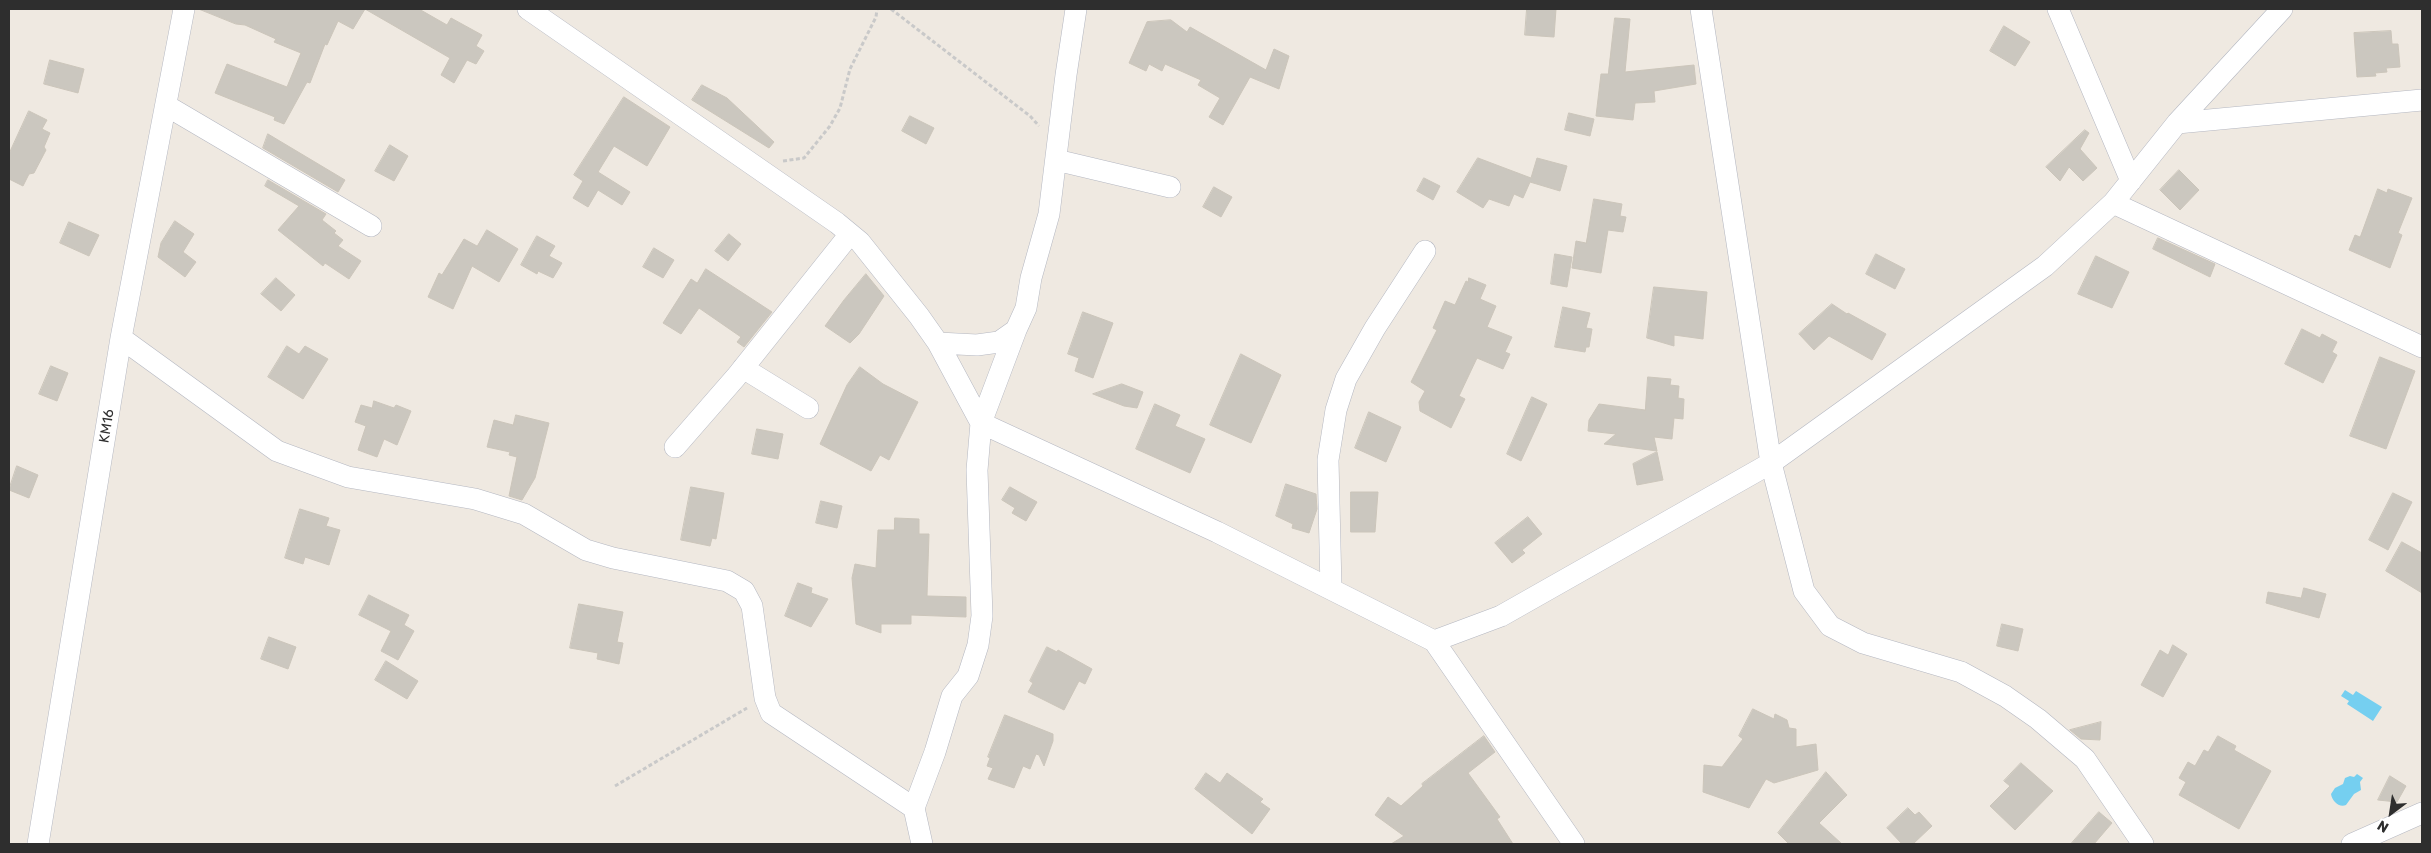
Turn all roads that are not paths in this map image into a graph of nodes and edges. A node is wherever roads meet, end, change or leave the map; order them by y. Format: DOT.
graph roads {
  1 [pos="184,9"];
  2 [pos="528,9"];
  3 [pos="1076,9"];
  4 [pos="1701,9"];
  5 [pos="2058,9"];
  6 [pos="2282,9"];
  7 [pos="2422,100"];
  8 [pos="167,106"];
  9 [pos="2177,123"];
  10 [pos="1056,154"];
  11 [pos="2131,181"];
  12 [pos="1170,188"];
  13 [pos="2113,203"];
  14 [pos="370,226"];
  15 [pos="850,234"];
  16 [pos="1425,251"];
  17 [pos="1016,330"];
  18 [pos="121,338"];
  19 [pos="938,343"];
  20 [pos="2422,348"];
  21 [pos="743,368"];
  22 [pos="808,408"];
  23 [pos="981,423"];
  24 [pos="675,447"];
  25 [pos="1771,463"];
  26 [pos="1331,589"];
  27 [pos="1434,641"];
  28 [pos="914,808"];
  29 [pos="2422,813"];
  30 [pos="38,844"];
  31 [pos="922,844"];
  32 [pos="1574,844"];
  33 [pos="2143,844"];
  34 [pos="2352,844"];
  1 -- 8 [label="street, KM16"];
  2 -- 15 [label="street"];
  3 -- 10 [label="street"];
  4 -- 25 [label="street"];
  5 -- 11 [label="street"];
  6 -- 9 [label="street"];
  7 -- 9 [label="street"];
  8 -- 14 [label="street"];
  8 -- 18 [label="street, KM16"];
  9 -- 11 [label="street"];
  10 -- 12 [label="street"];
  10 -- 17 [label="street"];
  11 -- 13 [label="street"];
  13 -- 20 [label="street"];
  13 -- 25 [label="street"];
  15 -- 19 [label="street"];
  15 -- 21 [label="street"];
  16 -- 26 [label="street"];
  17 -- 19 [label="street"];
  17 -- 23 [label="street"];
  18 -- 28 [label="street"];
  18 -- 30 [label="street, KM16"];
  19 -- 23 [label="street"];
  21 -- 22 [label="street"];
  21 -- 24 [label="street"];
  23 -- 26 [label="street"];
  23 -- 28 [label="street"];
  25 -- 27 [label="street"];
  25 -- 33 [label="street"];
  26 -- 27 [label="street"];
  27 -- 32 [label="street"];
  28 -- 31 [label="street"];
  29 -- 34 [label="street"];
}
